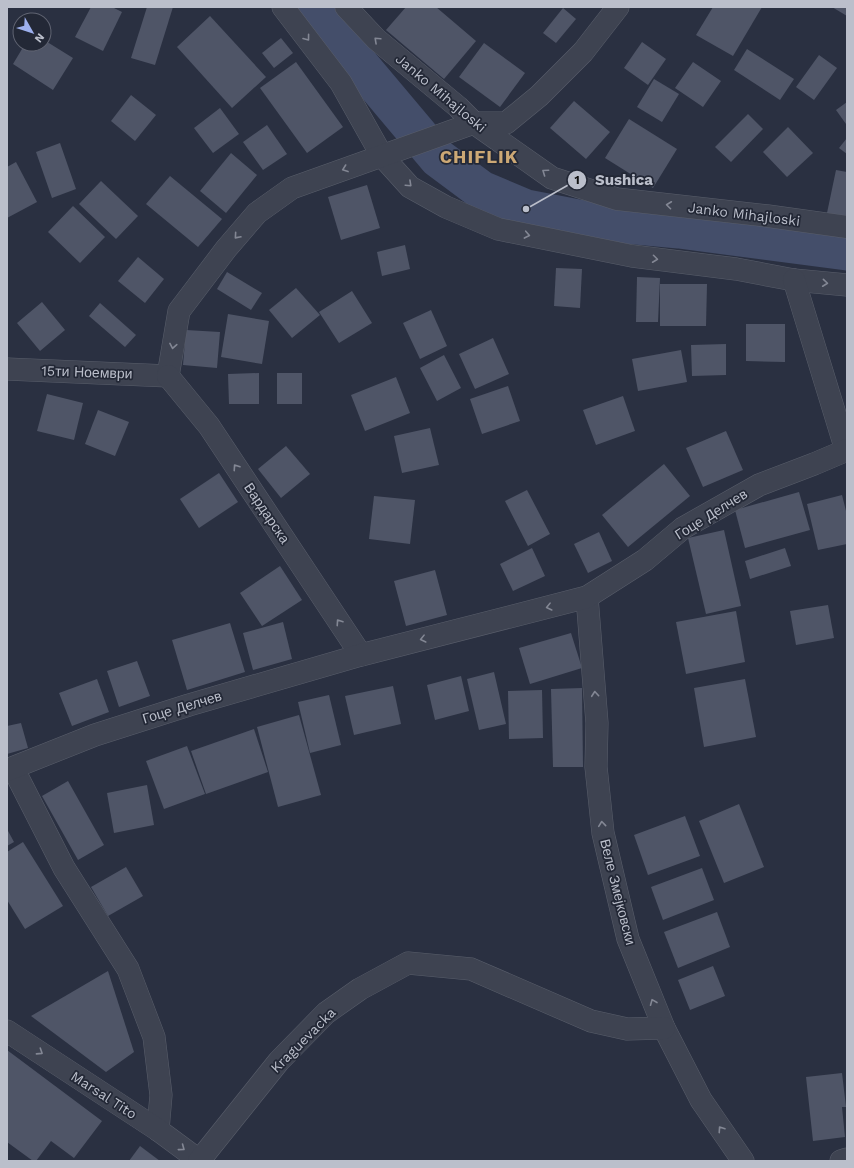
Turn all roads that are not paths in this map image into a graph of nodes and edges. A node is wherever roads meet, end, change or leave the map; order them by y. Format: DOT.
graph roads {
  1 [pos="283,7"];
  2 [pos="346,7"];
  3 [pos="618,7"];
  4 [pos="474,123"];
  5 [pos="382,156"];
  6 [pos="847,227"];
  7 [pos="794,280"];
  8 [pos="847,285"];
  9 [pos="7,369"];
  10 [pos="168,376"];
  11 [pos="846,450"];
  12 [pos="586,597"];
  13 [pos="361,654"];
  14 [pos="10,769"];
  15 [pos="664,1028"];
  16 [pos="7,1031"];
  17 [pos="158,1130"];
  18 [pos="847,1159"];
  19 [pos="200,1161"];
  20 [pos="742,1161"];
  21 [pos="841,1161"];
  1 -- 5 [label="street, one-way"];
  4 -- 2 [label="street, Janko Mihajloski, one-way"];
  3 -- 4 [label="street"];
  4 -- 5 [label="street"];
  6 -- 4 [label="street, Janko Mihajloski, one-way"];
  5 -- 7 [label="street, one-way"];
  5 -- 10 [label="street, one-way"];
  7 -- 8 [label="street, one-way"];
  7 -- 11 [label="street"];
  9 -- 10 [label="street, 15ти Ноември"];
  13 -- 10 [label="street, Вардарска, one-way"];
  11 -- 12 [label="street, Гоце Делчев"];
  12 -- 13 [label="street, Гоце Делчев, one-way"];
  15 -- 12 [label="street, Веле Змејковски, one-way"];
  13 -- 14 [label="street, Гоце Делчев"];
  14 -- 17 [label="street"];
  15 -- 19 [label="street, Kraguevacka"];
  20 -- 15 [label="street, Веле Змејковски, one-way"];
  16 -- 17 [label="street, Marsal Tito, one-way"];
  17 -- 19 [label="street, Marsal Tito, one-way"];
  18 -- 21 [label="street"];
}
